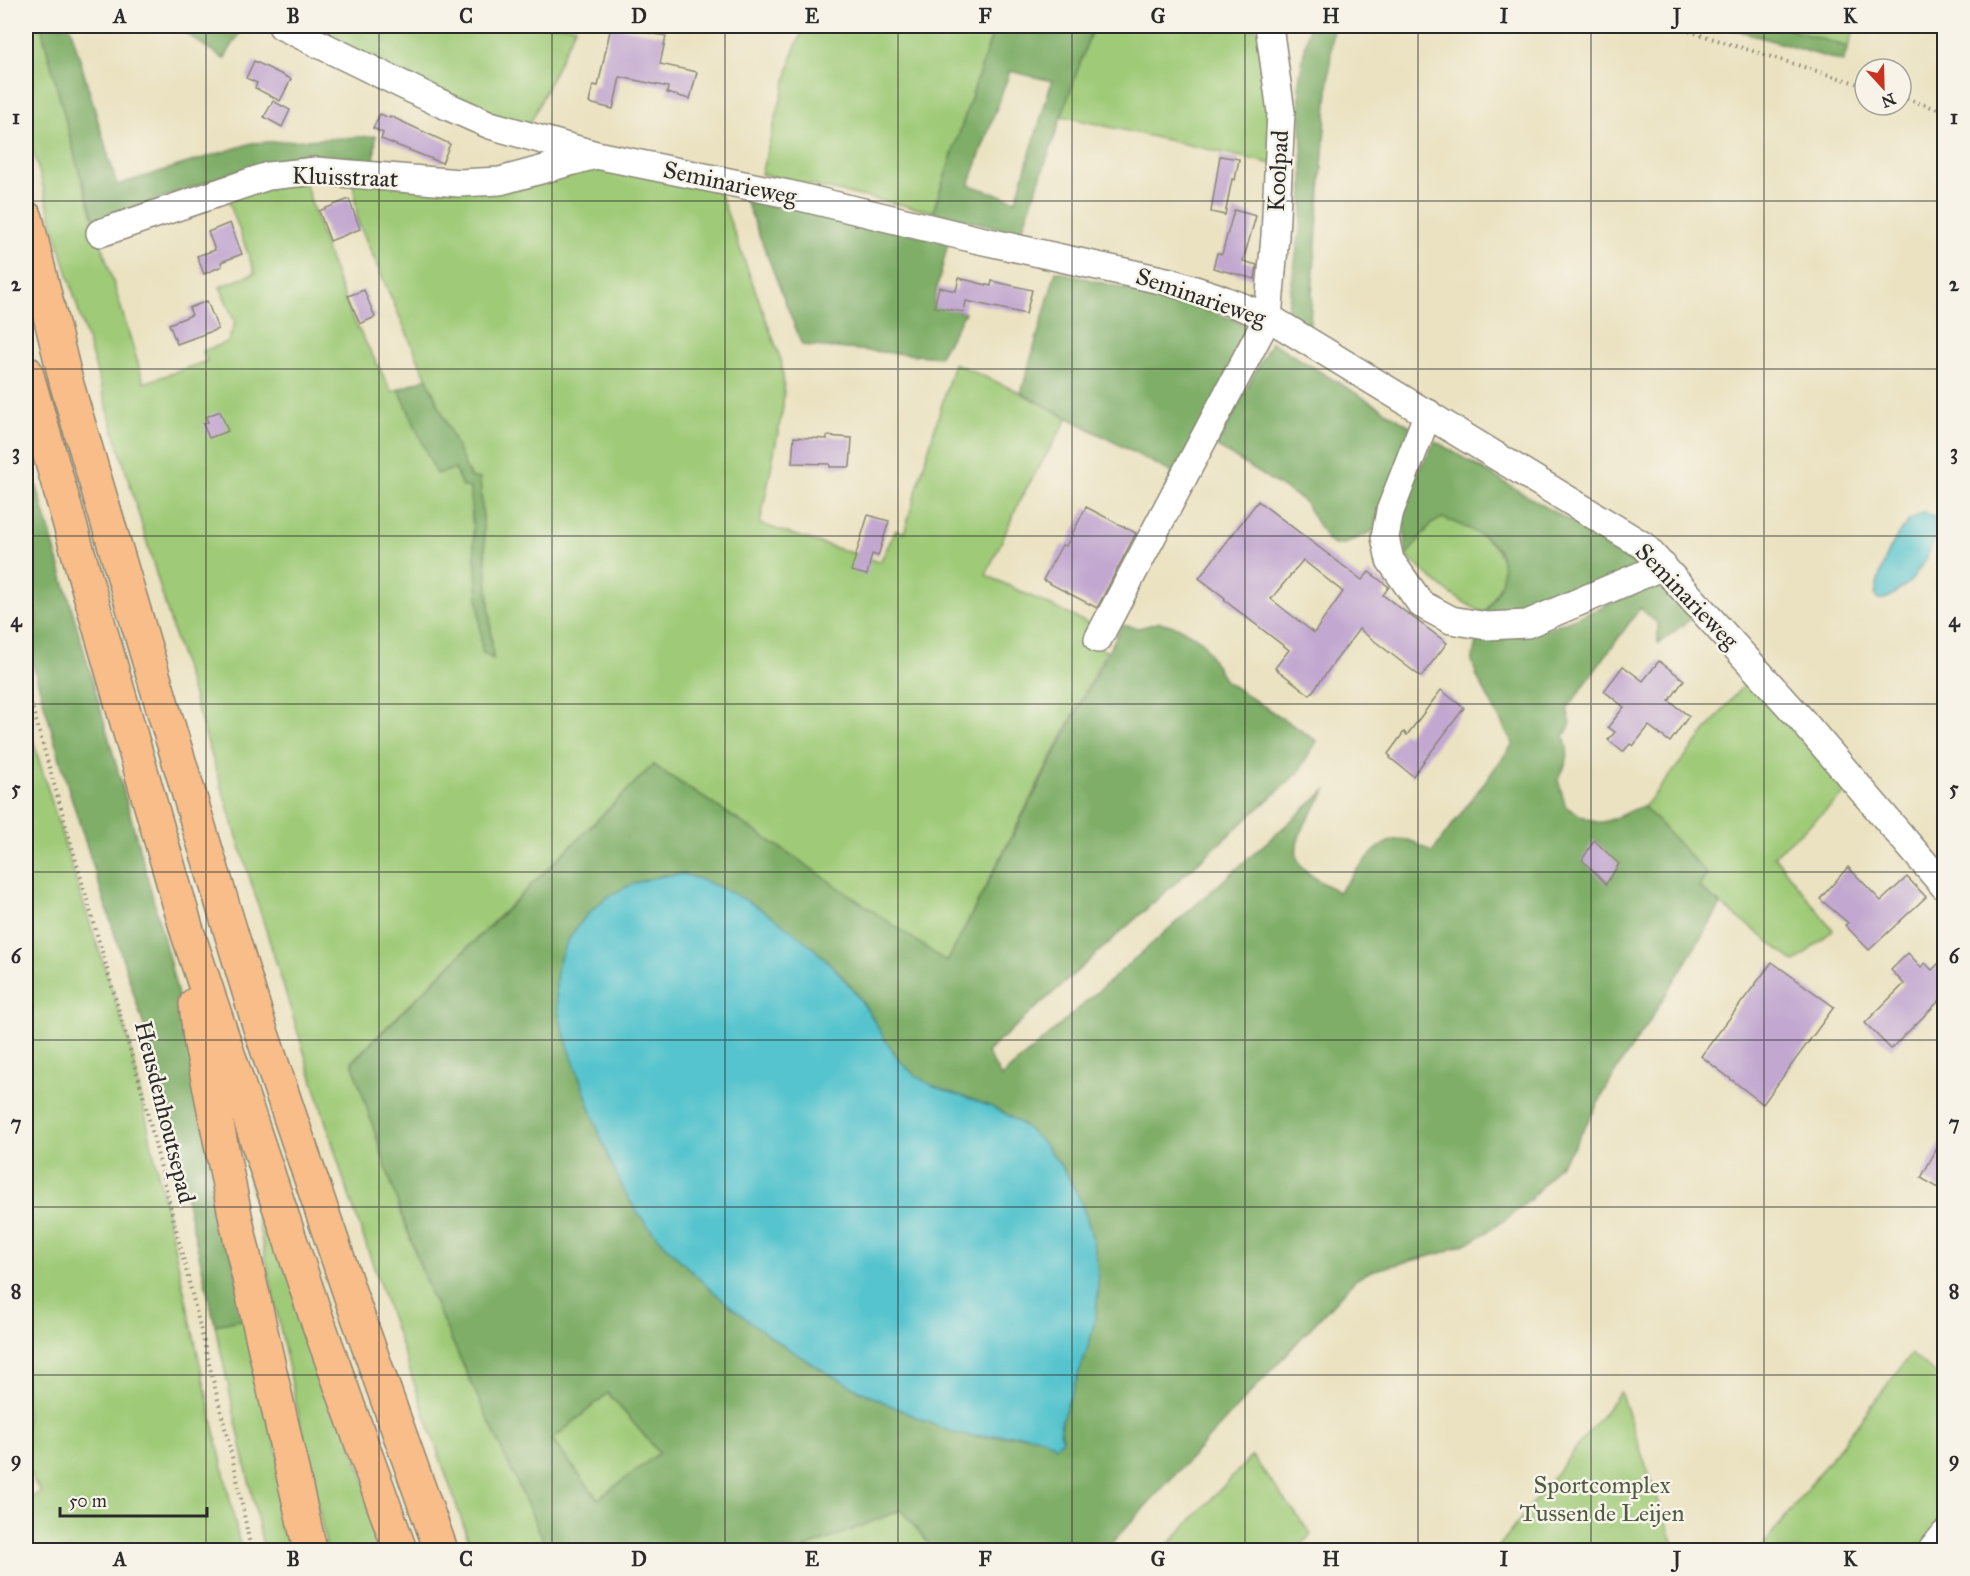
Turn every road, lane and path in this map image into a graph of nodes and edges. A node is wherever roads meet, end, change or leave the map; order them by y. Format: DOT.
graph roads {
  1 [pos="282,26"];
  2 [pos="1269,26"];
  3 [pos="1672,26"];
  4 [pos="1853,82"];
  5 [pos="1913,101"];
  6 [pos="1944,111"];
  7 [pos="596,155"];
  8 [pos="26,218"];
  9 [pos="100,233"];
  10 [pos="1268,317"];
  11 [pos="26,372"];
  12 [pos="1428,413"];
  13 [pos="1663,566"];
  14 [pos="1098,639"];
  15 [pos="26,686"];
  16 [pos="1944,886"];
  17 [pos="188,934"];
  18 [pos="1944,1535"];
  19 [pos="251,1551"];
  20 [pos="310,1551"];
  21 [pos="400,1551"];
  22 [pos="441,1551"];
  23 [pos="1932,1551"];
  1 -- 7 [label="street, Seminarieweg"];
  2 -- 10 [label="street, Koolpad"];
  3 -- 4 [label="path"];
  5 -- 6 [label="path"];
  7 -- 9 [label="street, Kluisstraat"];
  7 -- 10 [label="street, Seminarieweg"];
  8 -- 22 [label="highway"];
  10 -- 12 [label="street, Seminarieweg"];
  10 -- 14 [label="street"];
  11 -- 17 [label="highway"];
  12 -- 13 [label="street, Seminarieweg"];
  12 -- 13 [label="street"];
  13 -- 16 [label="street, Seminarieweg"];
  15 -- 19 [label="path, Heusdenhoutsepad"];
  17 -- 20 [label="highway"];
  17 -- 21 [label="highway"];
  18 -- 23 [label="street"];
}
